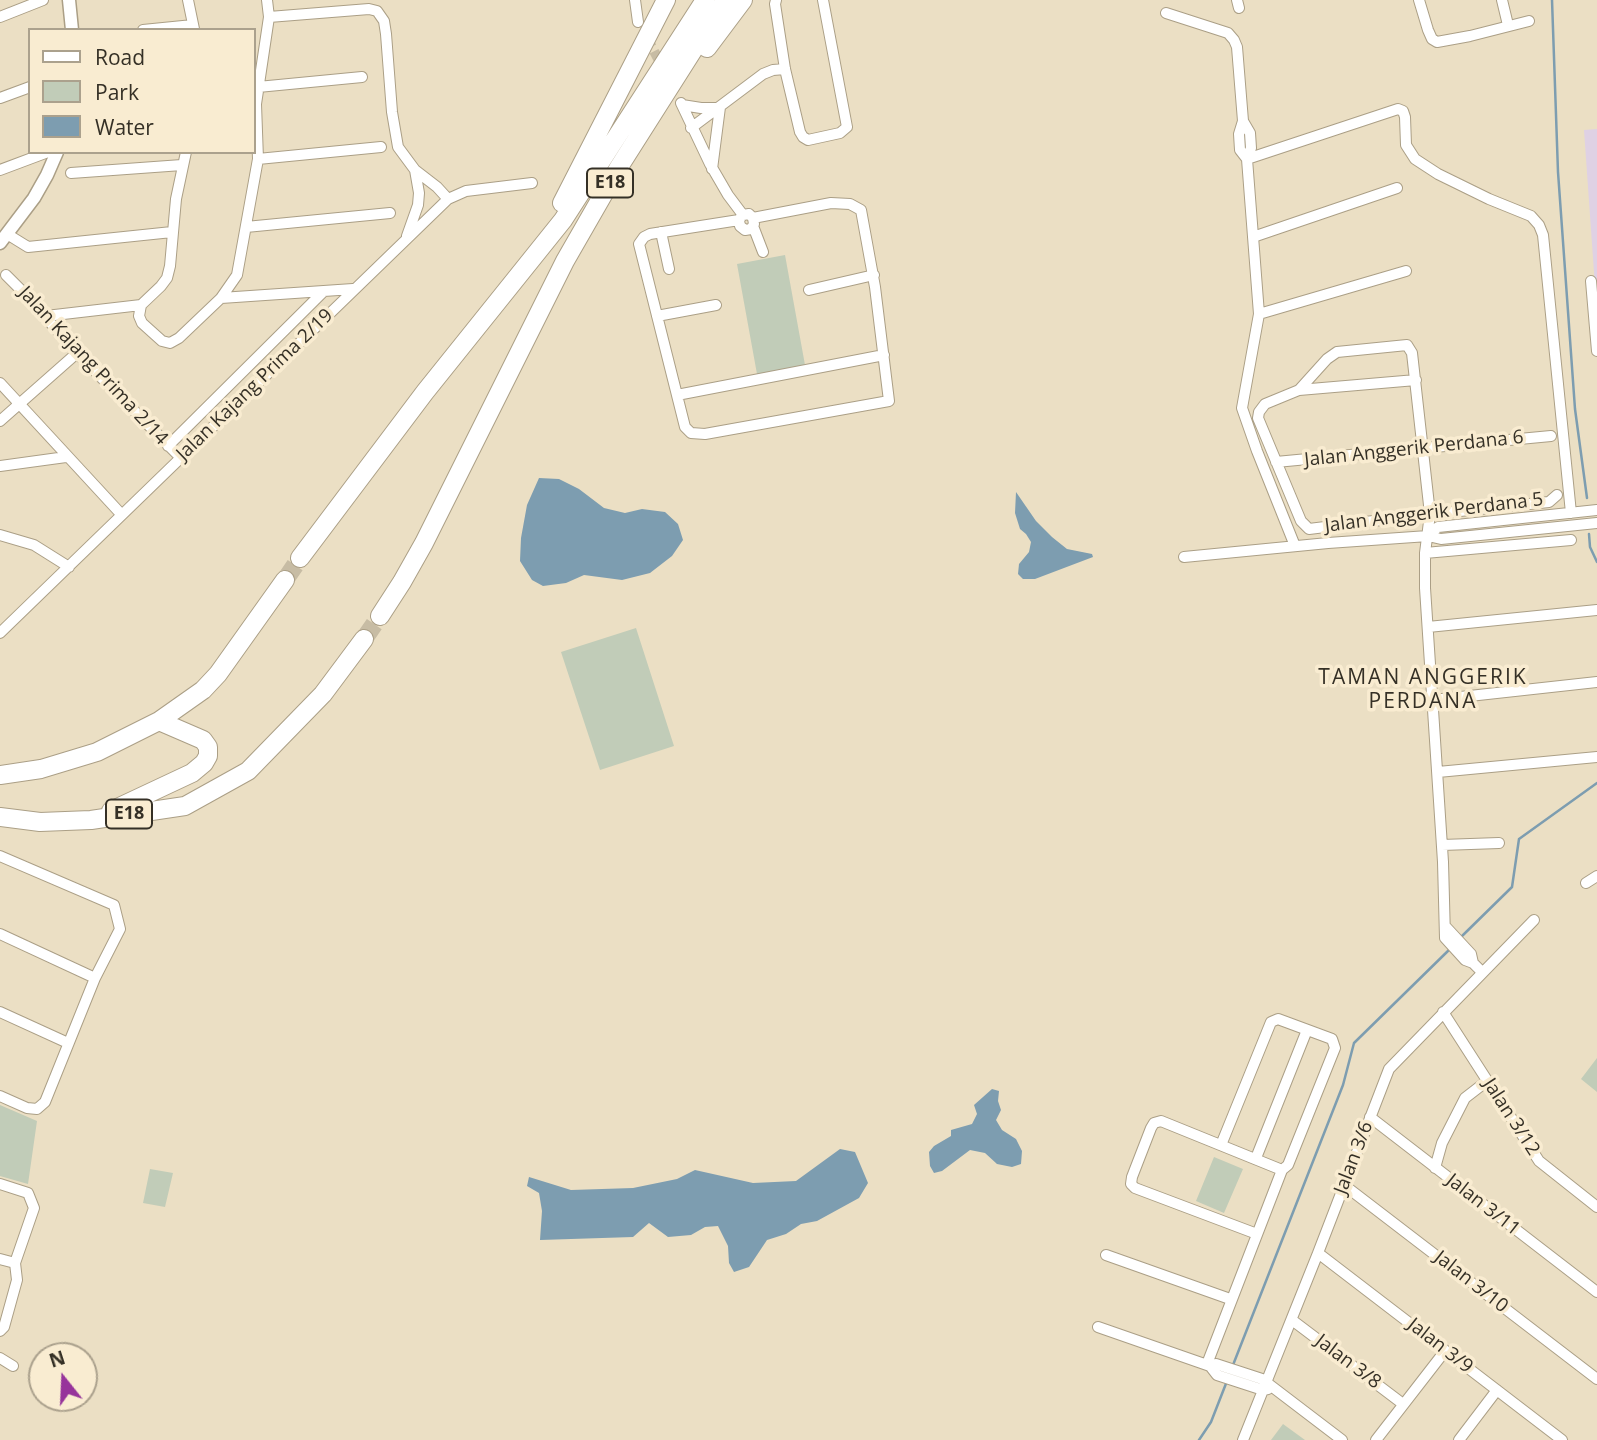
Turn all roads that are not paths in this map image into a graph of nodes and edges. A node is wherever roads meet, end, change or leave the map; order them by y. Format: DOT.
graph roads {
  1 [pos="43,0"];
  2 [pos="69,0"];
  3 [pos="188,0"];
  4 [pos="267,0"];
  5 [pos="635,0"];
  6 [pos="666,0"];
  7 [pos="705,0"];
  8 [pos="725,0"];
  9 [pos="743,0"];
  10 [pos="776,0"];
  11 [pos="823,0"];
  12 [pos="1419,0"];
  13 [pos="1502,0"];
  14 [pos="1166,13"];
  15 [pos="0,17"];
  16 [pos="269,17"];
  17 [pos="1529,21"];
  18 [pos="638,22"];
  19 [pos="1508,25"];
  20 [pos="194,27"];
  21 [pos="72,28"];
  22 [pos="785,69"];
  23 [pos="362,77"];
  24 [pos="258,87"];
  25 [pos="28,88"];
  26 [pos="0,98"];
  27 [pos="720,107"];
  28 [pos="256,111"];
  29 [pos="691,128"];
  30 [pos="256,135"];
  31 [pos="381,147"];
  32 [pos="43,154"];
  33 [pos="56,154"];
  34 [pos="185,154"];
  35 [pos="258,159"];
  36 [pos="1247,159"];
  37 [pos="182,165"];
  38 [pos="618,167"];
  39 [pos="712,169"];
  40 [pos="0,170"];
  41 [pos="415,170"];
  42 [pos="71,173"];
  43 [pos="532,183"];
  44 [pos="1397,188"];
  45 [pos="448,199"];
  46 [pos="390,214"];
  47 [pos="747,220"];
  48 [pos="246,228"];
  49 [pos="172,232"];
  50 [pos="661,232"];
  51 [pos="1253,237"];
  52 [pos="3,239"];
  53 [pos="406,240"];
  54 [pos="538,249"];
  55 [pos="763,252"];
  56 [pos="669,269"];
  57 [pos="1406,271"];
  58 [pos="6,275"];
  59 [pos="873,275"];
  60 [pos="1591,281"];
  61 [pos="353,289"];
  62 [pos="809,290"];
  63 [pos="324,291"];
  64 [pos="221,298"];
  65 [pos="141,304"];
  66 [pos="716,305"];
  67 [pos="1259,314"];
  68 [pos="46,316"];
  69 [pos="657,316"];
  70 [pos="1597,351"];
  71 [pos="76,353"];
  72 [pos="884,355"];
  73 [pos="1416,380"];
  74 [pos="0,383"];
  75 [pos="1299,390"];
  76 [pos="677,395"];
  77 [pos="19,404"];
  78 [pos="0,421"];
  79 [pos="1551,436"];
  80 [pos="168,446"];
  81 [pos="1424,449"];
  82 [pos="66,457"];
  83 [pos="180,457"];
  84 [pos="1276,463"];
  85 [pos="0,466"];
  86 [pos="1557,495"];
  87 [pos="1597,510"];
  88 [pos="1571,513"];
  89 [pos="121,514"];
  90 [pos="1430,514"];
  91 [pos="1597,523"];
  92 [pos="0,535"];
  93 [pos="1428,536"];
  94 [pos="1571,540"];
  95 [pos="1294,546"];
  96 [pos="1425,553"];
  97 [pos="1184,557"];
  98 [pos="300,558"];
  99 [pos="69,568"];
  100 [pos="285,580"];
  101 [pos="1597,610"];
  102 [pos="380,616"];
  103 [pos="1428,628"];
  104 [pos="0,632"];
  105 [pos="363,639"];
  106 [pos="1597,682"];
  107 [pos="1433,700"];
  108 [pos="159,721"];
  109 [pos="1597,757"];
  110 [pos="1438,772"];
  111 [pos="0,775"];
  112 [pos="0,817"];
  113 [pos="91,820"];
  114 [pos="1499,842"];
  115 [pos="1442,845"];
  116 [pos="0,856"];
  117 [pos="1597,876"];
  118 [pos="1586,883"];
  119 [pos="1534,920"];
  120 [pos="0,934"];
  121 [pos="1482,972"];
  122 [pos="95,978"];
  123 [pos="1443,1012"];
  124 [pos="0,1013"];
  125 [pos="1307,1030"];
  126 [pos="68,1043"];
  127 [pos="1488,1081"];
  128 [pos="0,1096"];
  129 [pos="1370,1117"];
  130 [pos="1221,1145"];
  131 [pos="1256,1158"];
  132 [pos="1435,1168"];
  133 [pos="1282,1170"];
  134 [pos="0,1184"];
  135 [pos="1344,1185"];
  136 [pos="1597,1207"];
  137 [pos="1257,1234"];
  138 [pos="1318,1253"];
  139 [pos="1105,1255"];
  140 [pos="0,1259"];
  141 [pos="15,1263"];
  142 [pos="1597,1292"];
  143 [pos="1230,1299"];
  144 [pos="1292,1320"];
  145 [pos="1098,1327"];
  146 [pos="0,1331"];
  147 [pos="1446,1351"];
  148 [pos="0,1358"];
  149 [pos="13,1366"];
  150 [pos="1213,1368"];
  151 [pos="1597,1379"];
  152 [pos="1263,1385"];
  153 [pos="1497,1390"];
  154 [pos="1404,1404"];
  155 [pos="1243,1440"];
  156 [pos="1342,1440"];
  157 [pos="1376,1440"];
  158 [pos="1459,1440"];
  159 [pos="1562,1440"];
  1 -- 15 [label="street"];
  2 -- 21 [label="street"];
  3 -- 20 [label="street"];
  4 -- 16 [label="street"];
  5 -- 18 [label="street"];
  6 -- 54 [label="highway"];
  7 -- 54 [label="highway, E18"];
  8 -- 38 [label="highway, E18"];
  9 -- 38 [label="highway"];
  10 -- 22 [label="street"];
  11 -- 22 [label="street"];
  12 -- 19 [label="street"];
  13 -- 19 [label="street"];
  14 -- 36 [label="street"];
  16 -- 24 [label="street"];
  16 -- 41 [label="street"];
  17 -- 19 [label="street"];
  22 -- 27 [label="street"];
  23 -- 24 [label="street"];
  24 -- 28 [label="street"];
  25 -- 26 [label="street"];
  27 -- 29 [label="street"];
  27 -- 29 [label="street"];
  27 -- 39 [label="street"];
  29 -- 39 [label="street"];
  30 -- 35 [label="street"];
  31 -- 35 [label="street"];
  32 -- 40 [label="street"];
  33 -- 52 [label="street"];
  34 -- 37 [label="street"];
  35 -- 48 [label="street"];
  36 -- 51 [label="street"];
  36 -- 88 [label="street"];
  37 -- 42 [label="street"];
  37 -- 49 [label="street"];
  38 -- 102 [label="highway, E18"];
  39 -- 47 [label="street"];
  41 -- 45 [label="street"];
  41 -- 53 [label="street"];
  43 -- 45 [label="street, Jalan Kajang Prima 2/19"];
  44 -- 51 [label="street"];
  45 -- 53 [label="street, Jalan Kajang Prima 2/19"];
  46 -- 48 [label="street"];
  47 -- 50 [label="street"];
  47 -- 55 [label="street"];
  47 -- 59 [label="street"];
  48 -- 64 [label="street"];
  49 -- 52 [label="street"];
  49 -- 65 [label="street"];
  50 -- 56 [label="street"];
  50 -- 69 [label="street"];
  51 -- 67 [label="street"];
  53 -- 61 [label="street, Jalan Kajang Prima 2/19"];
  54 -- 98 [label="highway, E18"];
  57 -- 67 [label="street"];
  58 -- 68 [label="street, Jalan Kajang Prima 2/14"];
  59 -- 62 [label="street"];
  59 -- 72 [label="street"];
  60 -- 70 [label="street"];
  61 -- 63 [label="street"];
  61 -- 83 [label="street, Jalan Kajang Prima 2/19"];
  63 -- 64 [label="street"];
  63 -- 80 [label="street"];
  64 -- 65 [label="street"];
  65 -- 68 [label="street"];
  66 -- 69 [label="street"];
  67 -- 95 [label="street"];
  68 -- 71 [label="street, Jalan Kajang Prima 2/14"];
  69 -- 76 [label="street"];
  71 -- 77 [label="street"];
  71 -- 80 [label="street, Jalan Kajang Prima 2/14"];
  72 -- 76 [label="street"];
  72 -- 76 [label="street"];
  73 -- 75 [label="street"];
  73 -- 75 [label="street"];
  73 -- 81 [label="street"];
  74 -- 77 [label="street"];
  75 -- 84 [label="street"];
  77 -- 78 [label="street"];
  77 -- 82 [label="street"];
  79 -- 81 [label="street, Jalan Anggerik Perdana 6"];
  80 -- 83 [label="street, Jalan Kajang Prima 2/14"];
  81 -- 84 [label="street, Jalan Anggerik Perdana 6"];
  81 -- 90 [label="street"];
  82 -- 85 [label="street"];
  82 -- 89 [label="street"];
  83 -- 89 [label="street, Jalan Kajang Prima 2/19"];
  84 -- 90 [label="street, Jalan Anggerik Perdana 5"];
  86 -- 90 [label="street, Jalan Anggerik Perdana 5"];
  87 -- 88 [label="street"];
  88 -- 93 [label="street"];
  89 -- 99 [label="street, Jalan Kajang Prima 2/19"];
  90 -- 93 [label="street"];
  91 -- 93 [label="street"];
  92 -- 99 [label="street"];
  93 -- 95 [label="street"];
  93 -- 96 [label="street"];
  94 -- 96 [label="street"];
  95 -- 97 [label="street"];
  96 -- 103 [label="street"];
  99 -- 104 [label="street, Jalan Kajang Prima 2/19"];
  100 -- 108 [label="highway"];
  101 -- 103 [label="street"];
  103 -- 107 [label="street"];
  105 -- 113 [label="highway, E18"];
  106 -- 107 [label="street"];
  107 -- 110 [label="street"];
  108 -- 111 [label="highway"];
  108 -- 113 [label="highway"];
  109 -- 110 [label="street"];
  110 -- 115 [label="street"];
  112 -- 113 [label="highway, E18"];
  114 -- 115 [label="street"];
  115 -- 121 [label="street"];
  116 -- 122 [label="street"];
  117 -- 118 [label="street"];
  119 -- 121 [label="street, Jalan 3/6"];
  120 -- 122 [label="street"];
  121 -- 123 [label="street, Jalan 3/6"];
  122 -- 126 [label="street"];
  123 -- 127 [label="street, Jalan 3/12"];
  123 -- 129 [label="street, Jalan 3/6"];
  124 -- 126 [label="street"];
  125 -- 130 [label="street"];
  125 -- 131 [label="street"];
  125 -- 133 [label="street"];
  126 -- 128 [label="street"];
  127 -- 132 [label="street"];
  127 -- 136 [label="street, Jalan 3/12"];
  129 -- 132 [label="street, Jalan 3/11"];
  129 -- 135 [label="street, Jalan 3/6"];
  130 -- 131 [label="street"];
  130 -- 137 [label="street"];
  131 -- 133 [label="street"];
  132 -- 142 [label="street, Jalan 3/11"];
  133 -- 137 [label="street"];
  134 -- 141 [label="street"];
  135 -- 138 [label="street, Jalan 3/6"];
  135 -- 151 [label="street, Jalan 3/10"];
  137 -- 143 [label="street"];
  138 -- 144 [label="street, Jalan 3/6"];
  138 -- 147 [label="street, Jalan 3/9"];
  139 -- 143 [label="street"];
  140 -- 141 [label="street"];
  141 -- 146 [label="street"];
  143 -- 150 [label="street"];
  144 -- 152 [label="street, Jalan 3/6"];
  144 -- 154 [label="street, Jalan 3/8"];
  145 -- 150 [label="street"];
  147 -- 153 [label="street, Jalan 3/9"];
  147 -- 154 [label="street"];
  148 -- 149 [label="street"];
  150 -- 152 [label="street"];
  152 -- 155 [label="street, Jalan 3/6"];
  152 -- 156 [label="street"];
  153 -- 158 [label="street"];
  153 -- 159 [label="street, Jalan 3/9"];
  154 -- 157 [label="street"];
}
